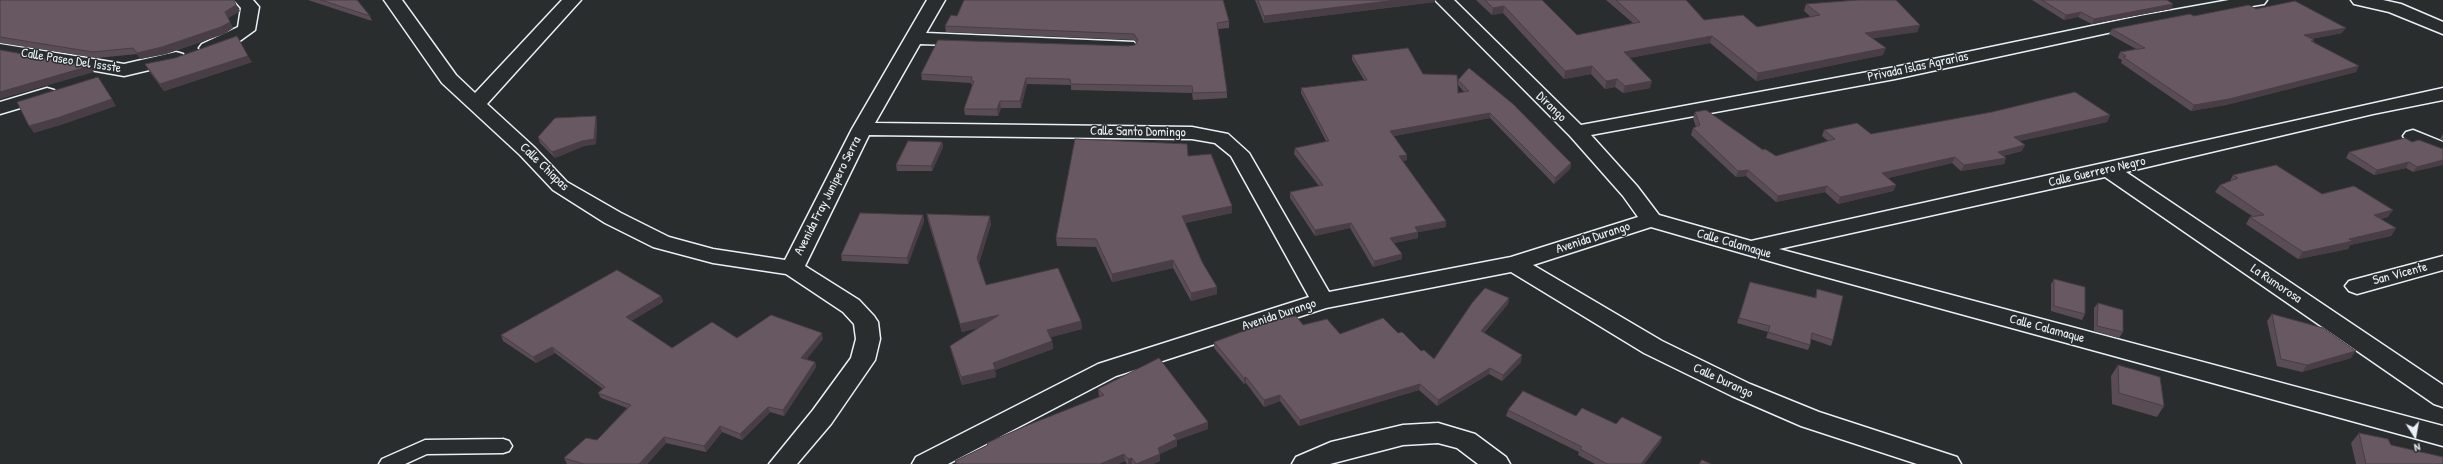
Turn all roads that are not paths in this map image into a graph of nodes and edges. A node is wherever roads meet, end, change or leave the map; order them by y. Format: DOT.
graph roads {
  1 [pos="243,0"];
  2 [pos="393,0"];
  3 [pos="572,0"];
  4 [pos="936,0"];
  5 [pos="1444,0"];
  6 [pos="2258,0"];
  7 [pos="2367,1"];
  8 [pos="2443,29"];
  9 [pos="914,38"];
  10 [pos="1128,46"];
  11 [pos="0,49"];
  12 [pos="124,70"];
  13 [pos="87,81"];
  14 [pos="66,88"];
  15 [pos="2443,94"];
  16 [pos="476,104"];
  17 [pos="0,108"];
  18 [pos="862,129"];
  19 [pos="1578,132"];
  20 [pos="2413,136"];
  21 [pos="2443,149"];
  22 [pos="2109,170"];
  23 [pos="1651,220"];
  24 [pos="1751,248"];
  25 [pos="2443,262"];
  26 [pos="1514,264"];
  27 [pos="792,268"];
  28 [pos="2357,286"];
  29 [pos="1324,301"];
  30 [pos="2443,398"];
  31 [pos="2443,436"];
  32 [pos="503,446"];
  33 [pos="388,464"];
  34 [pos="782,464"];
  35 [pos="925,464"];
  36 [pos="1305,464"];
  37 [pos="1497,464"];
  38 [pos="1948,464"];
  1 -- 12 [label="street, Calle Paseo Del Issste"];
  2 -- 16 [label="street, Calle Chiapas"];
  3 -- 16 [label="street"];
  4 -- 9 [label="street, Avenida Fray Junipero Serra"];
  5 -- 19 [label="street, Dirango"];
  6 -- 19 [label="street, Privada Islas Agrarias"];
  7 -- 8 [label="street"];
  9 -- 10 [label="street"];
  9 -- 18 [label="street, Avenida Fray Junipero Serra"];
  11 -- 12 [label="street, Calle Paseo Del Issste"];
  12 -- 13 [label="street"];
  14 -- 17 [label="street"];
  15 -- 22 [label="street, Calle Guerrero Negro"];
  16 -- 27 [label="street, Calle Chiapas"];
  18 -- 27 [label="street, Avenida Fray Junipero Serra"];
  18 -- 29 [label="street, Calle Santo Domingo"];
  19 -- 23 [label="street, Dirango"];
  20 -- 21 [label="street"];
  22 -- 24 [label="street, Calle Guerrero Negro"];
  22 -- 30 [label="street, La Rumorosa"];
  23 -- 24 [label="street, Calle Calamaque"];
  23 -- 26 [label="street, Avenida Durango"];
  24 -- 31 [label="street, Calle Calamaque"];
  25 -- 28 [label="street, San Vicente"];
  26 -- 29 [label="street, Avenida Durango"];
  26 -- 38 [label="street, Calle Durango"];
  27 -- 34 [label="street, Avenida Fray Junipero Serra"];
  29 -- 35 [label="street, Avenida Durango"];
  32 -- 33 [label="lane"];
  36 -- 37 [label="street"];
}
